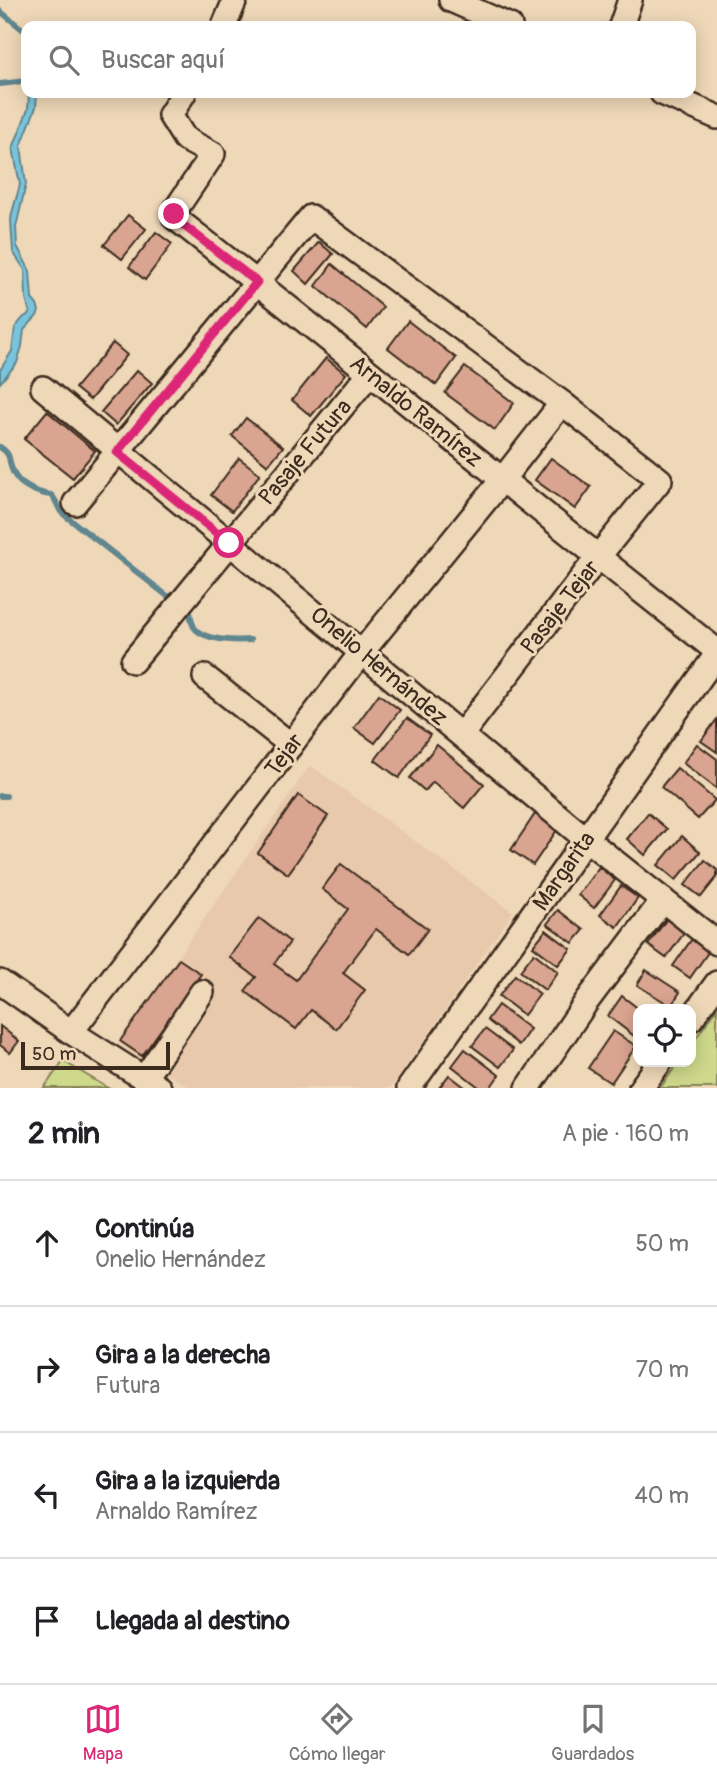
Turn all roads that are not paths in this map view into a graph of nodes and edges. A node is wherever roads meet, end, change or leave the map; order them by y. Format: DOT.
graph roads {
  1 [pos="235,0"];
  2 [pos="451,0"];
  3 [pos="630,0"];
  4 [pos="226,21"];
  5 [pos="499,21"];
  6 [pos="623,21"];
  7 [pos="181,98"];
  8 [pos="673,98"];
  9 [pos="717,117"];
  10 [pos="257,282"];
  11 [pos="370,373"];
  12 [pos="43,388"];
  13 [pos="562,403"];
  14 [pos="117,452"];
  15 [pos="502,480"];
  16 [pos="75,503"];
  17 [pos="229,543"];
  18 [pos="598,557"];
  19 [pos="362,652"];
  20 [pos="717,652"];
  21 [pos="133,661"];
  22 [pos="205,677"];
  23 [pos="462,734"];
  24 [pos="291,745"];
  25 [pos="586,839"];
  26 [pos="663,901"];
  27 [pos="717,943"];
  28 [pos="0,982"];
  29 [pos="717,983"];
  30 [pos="202,992"];
  31 [pos="696,1012"];
  32 [pos="71,1032"];
  33 [pos="656,1067"];
  34 [pos="152,1083"];
  35 [pos="409,1088"];
  36 [pos="528,1088"];
  37 [pos="641,1088"];
  1 -- 4 [label="street"];
  2 -- 5 [label="street"];
  3 -- 6 [label="street"];
  7 -- 10 [label="street, Arnaldo Ramírez"];
  8 -- 9 [label="street"];
  10 -- 11 [label="street, Arnaldo Ramírez"];
  10 -- 13 [label="street"];
  10 -- 14 [label="street"];
  11 -- 15 [label="street, Arnaldo Ramírez"];
  11 -- 17 [label="street, Pasaje Futura"];
  12 -- 14 [label="street, Onelio Hernández"];
  13 -- 15 [label="street, Tejar"];
  13 -- 18 [label="street, Pasaje Tejar"];
  14 -- 16 [label="street"];
  14 -- 17 [label="street, Onelio Hernández"];
  15 -- 18 [label="street, Arnaldo Ramírez"];
  15 -- 19 [label="street, Tejar"];
  17 -- 19 [label="street, Onelio Hernández"];
  17 -- 21 [label="street, Pasaje Futura"];
  18 -- 20 [label="street, Arnaldo Ramírez"];
  18 -- 23 [label="street, Pasaje Tejar"];
  19 -- 23 [label="street, Onelio Hernández"];
  19 -- 24 [label="street, Tejar"];
  20 -- 25 [label="street, Margarita"];
  22 -- 24 [label="street"];
  23 -- 25 [label="street, Onelio Hernández"];
  24 -- 32 [label="street, Tejar"];
  25 -- 26 [label="street, Onelio Hernández"];
  25 -- 35 [label="street, Margarita"];
  26 -- 27 [label="street, Onelio Hernández"];
  26 -- 36 [label="street"];
  28 -- 32 [label="street"];
  29 -- 31 [label="street"];
  30 -- 34 [label="street"];
  32 -- 34 [label="street"];
  33 -- 37 [label="street"];
}
